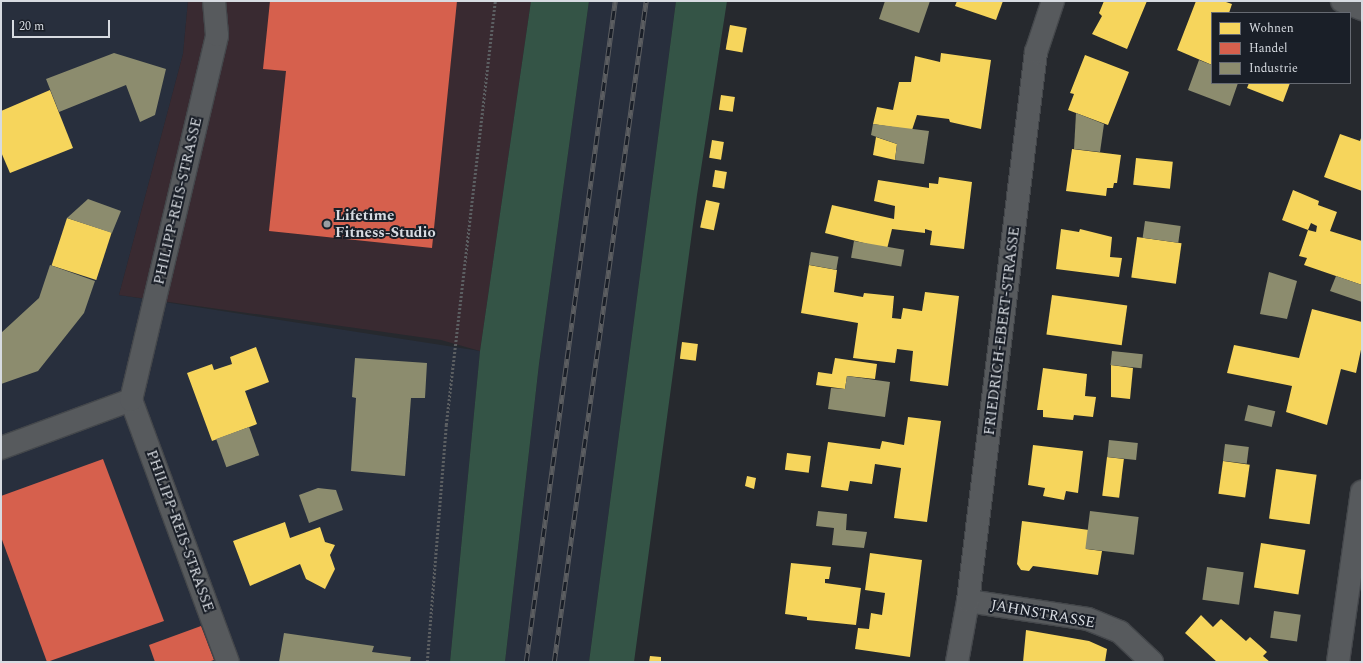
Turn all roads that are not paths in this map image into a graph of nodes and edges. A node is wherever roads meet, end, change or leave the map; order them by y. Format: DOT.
graph roads {
  1 [pos="214,1"];
  2 [pos="1053,1"];
  3 [pos="1342,1"];
  4 [pos="1362,9"];
  5 [pos="131,400"];
  6 [pos="1,448"];
  7 [pos="1362,492"];
  8 [pos="968,601"];
  9 [pos="228,662"];
  10 [pos="957,662"];
  11 [pos="1152,662"];
  12 [pos="1338,662"];
  1 -- 5 [label="street, PHILIPP-REIS-STRASSE"];
  2 -- 8 [label="street, FRIEDRICH-EBERT-STRASSE"];
  3 -- 4 [label="street"];
  5 -- 6 [label="street"];
  5 -- 9 [label="street, PHILIPP-REIS-STRASSE"];
  7 -- 12 [label="street"];
  8 -- 10 [label="street, FRIEDRICH-EBERT-STRASSE"];
  8 -- 11 [label="street, JAHNSTRASSE"];
}
